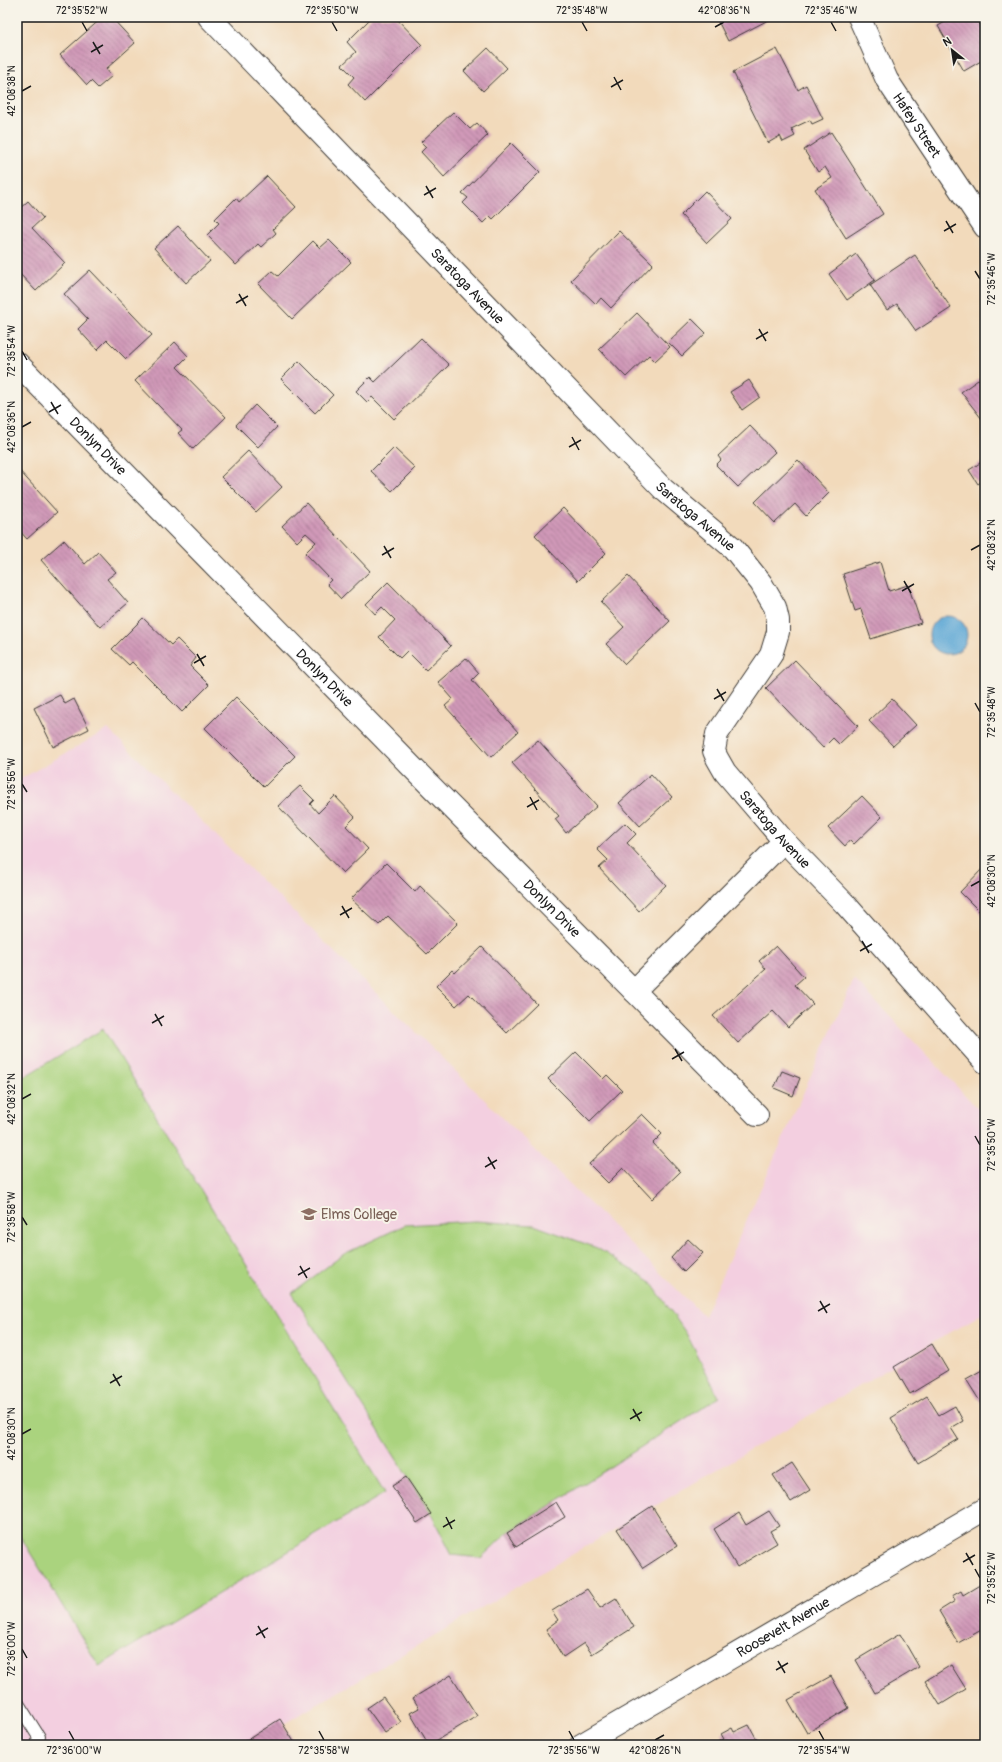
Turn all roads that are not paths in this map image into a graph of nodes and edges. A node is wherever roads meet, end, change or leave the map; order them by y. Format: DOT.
graph roads {
  1 [pos="209,17"];
  2 [pos="858,17"];
  3 [pos="985,227"];
  4 [pos="17,363"];
  5 [pos="784,841"];
  6 [pos="634,991"];
  7 [pos="985,1062"];
  8 [pos="757,1115"];
  9 [pos="985,1509"];
  10 [pos="17,1702"];
  11 [pos="37,1745"];
  12 [pos="581,1745"];
  1 -- 5 [label="street, Saratoga Avenue"];
  2 -- 3 [label="street, Hafey Street"];
  4 -- 6 [label="street, Donlyn Drive"];
  5 -- 6 [label="street"];
  5 -- 7 [label="street, Saratoga Avenue"];
  6 -- 8 [label="street, Donlyn Drive"];
  9 -- 12 [label="street, Roosevelt Avenue"];
  10 -- 11 [label="lane"];
}
